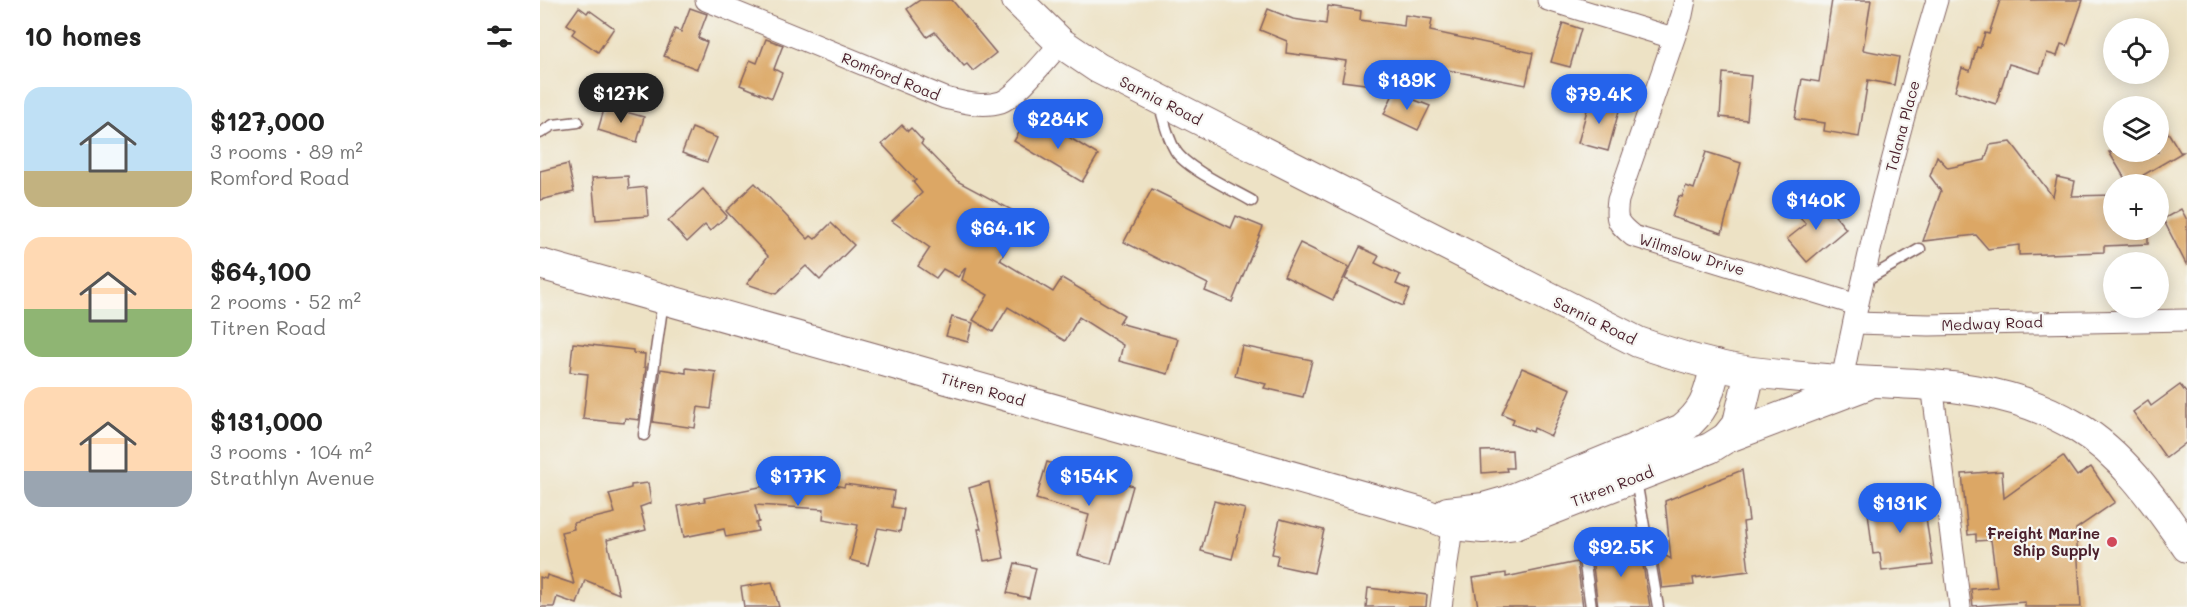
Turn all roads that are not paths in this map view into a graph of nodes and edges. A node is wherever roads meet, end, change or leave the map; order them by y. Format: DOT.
graph roads {
  1 [pos="706,0"];
  2 [pos="1017,0"];
  3 [pos="1548,0"];
  4 [pos="1684,0"];
  5 [pos="1938,0"];
  6 [pos="1673,38"];
  7 [pos="1061,43"];
  8 [pos="1158,99"];
  9 [pos="578,122"];
  10 [pos="540,133"];
  11 [pos="1252,201"];
  12 [pos="1920,249"];
  13 [pos="540,264"];
  14 [pos="1862,283"];
  15 [pos="663,298"];
  16 [pos="1855,314"];
  17 [pos="2187,320"];
  18 [pos="1716,365"];
  19 [pos="1750,372"];
  20 [pos="1842,380"];
  21 [pos="1874,382"];
  22 [pos="1932,384"];
  23 [pos="644,435"];
  24 [pos="1726,438"];
  25 [pos="1635,477"];
  26 [pos="1444,517"];
  27 [pos="1582,544"];
  28 [pos="2187,547"];
  29 [pos="1441,607"];
  30 [pos="1591,607"];
  31 [pos="1658,607"];
  32 [pos="1960,607"];
  1 -- 7 [label="street, Romford Road"];
  2 -- 7 [label="street, Sarnia Road"];
  3 -- 6 [label="street"];
  4 -- 6 [label="street, Wilmslow Drive"];
  5 -- 14 [label="street, Talana Place"];
  6 -- 16 [label="street, Wilmslow Drive"];
  7 -- 8 [label="street, Sarnia Road"];
  8 -- 11 [label="lane"];
  8 -- 18 [label="street, Sarnia Road"];
  9 -- 10 [label="lane"];
  12 -- 14 [label="lane"];
  13 -- 15 [label="street, Titren Road"];
  14 -- 16 [label="street, Talana Place"];
  15 -- 23 [label="lane"];
  15 -- 26 [label="street, Titren Road"];
  16 -- 17 [label="street, Medway Road"];
  16 -- 20 [label="street"];
  18 -- 19 [label="street, Sarnia Road"];
  18 -- 26 [label="street, Titren Road"];
  19 -- 20 [label="street, Sarnia Road"];
  19 -- 24 [label="street"];
  20 -- 21 [label="street, Sarnia Road"];
  21 -- 22 [label="street, Sarnia Road"];
  21 -- 24 [label="street, Titren Road"];
  22 -- 28 [label="street, Sarnia Road"];
  22 -- 32 [label="street"];
  24 -- 25 [label="street, Titren Road"];
  25 -- 26 [label="street, Titren Road"];
  25 -- 31 [label="lane"];
  26 -- 29 [label="street"];
  27 -- 30 [label="lane"];
}
